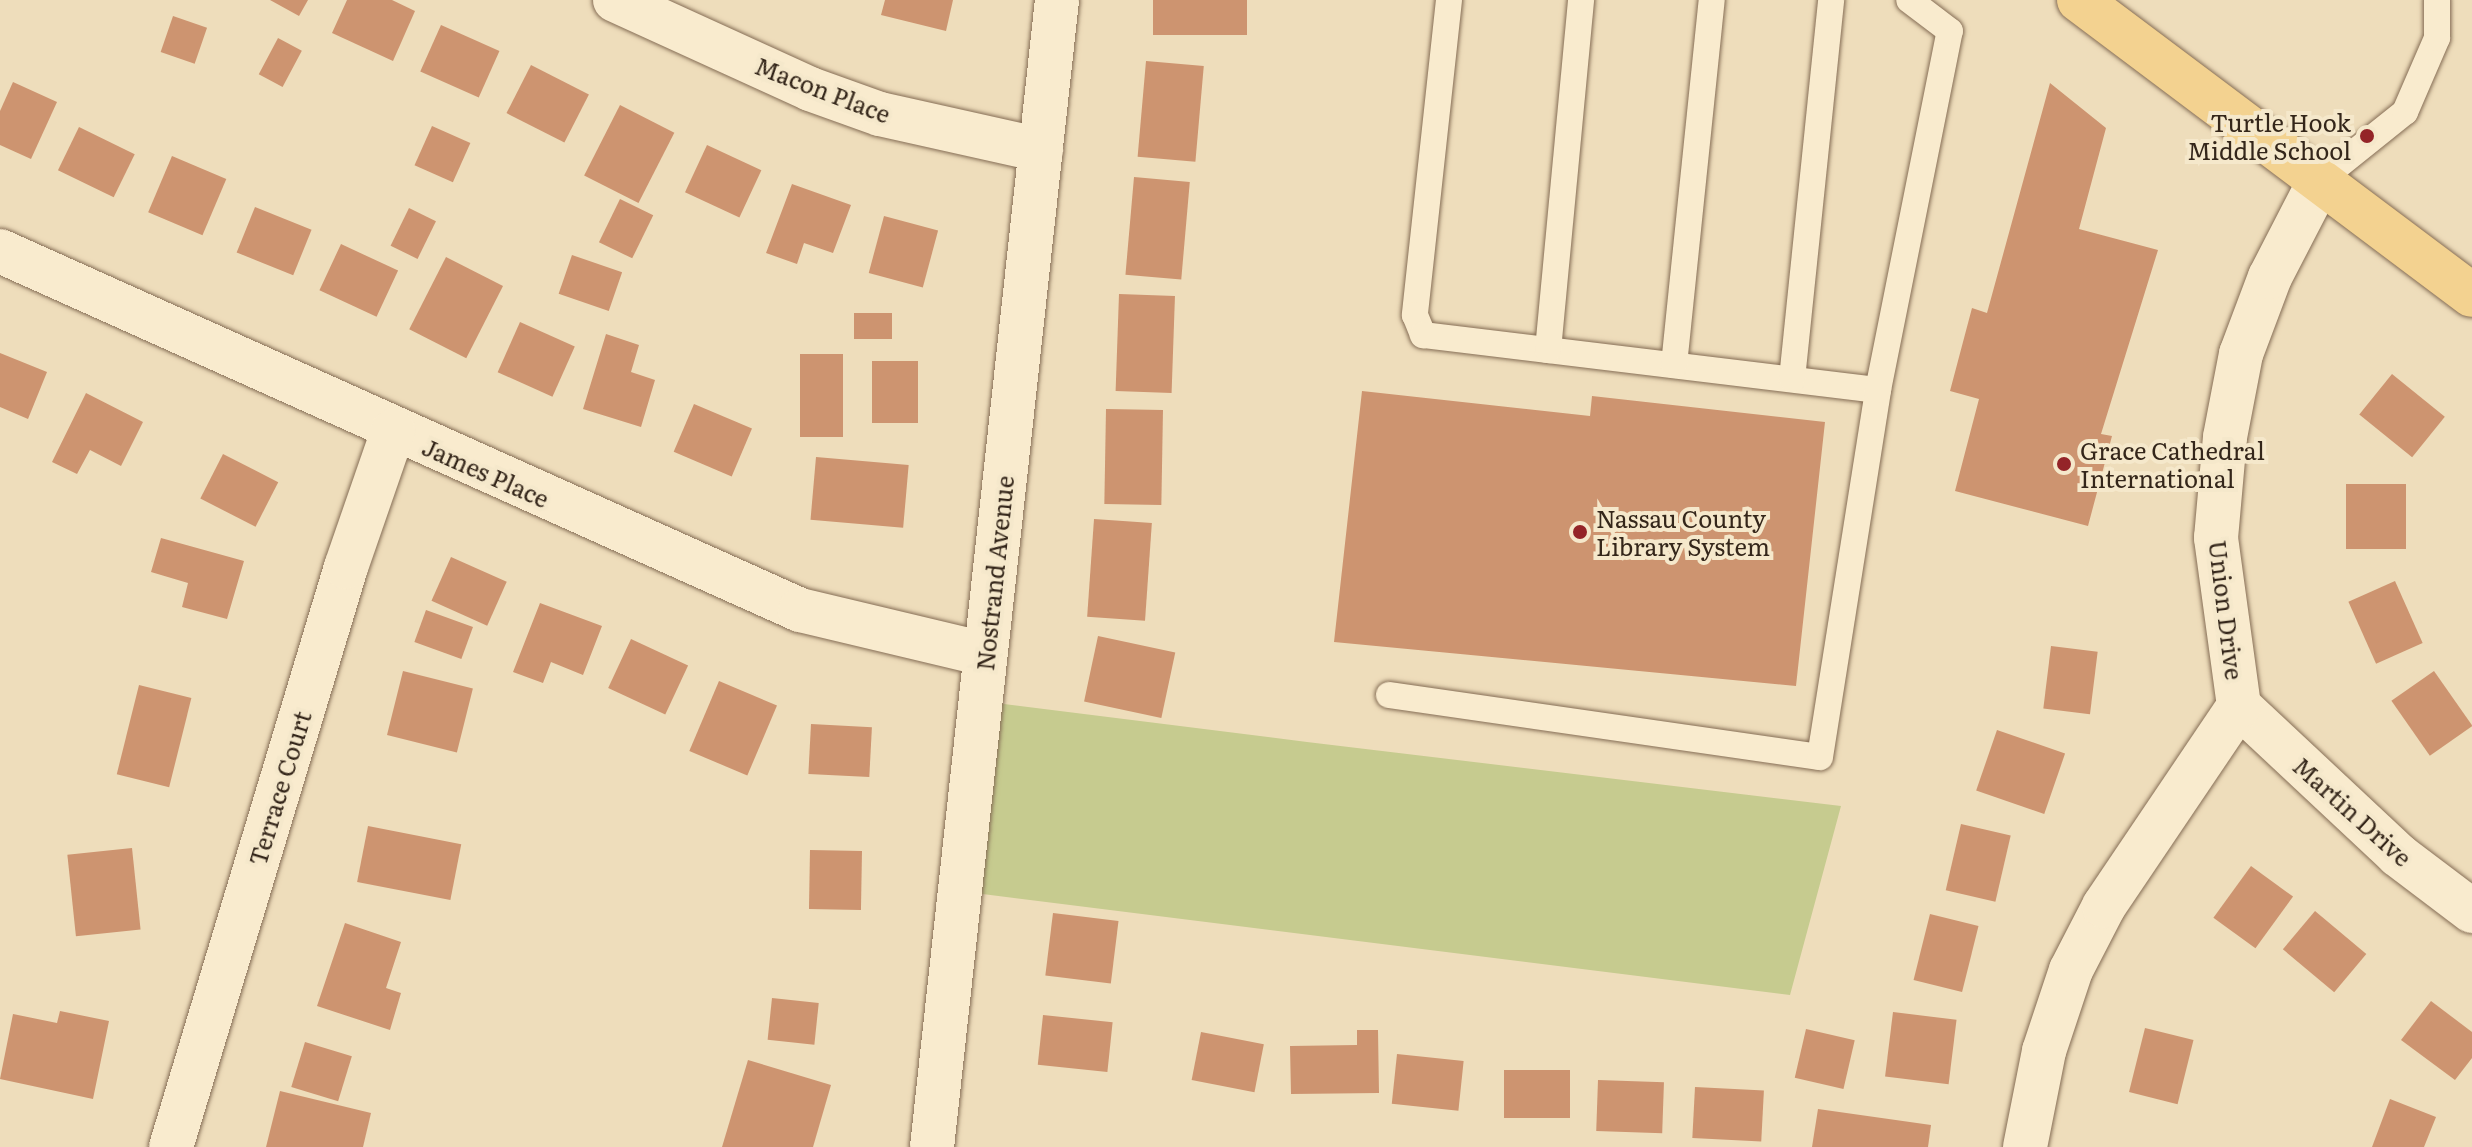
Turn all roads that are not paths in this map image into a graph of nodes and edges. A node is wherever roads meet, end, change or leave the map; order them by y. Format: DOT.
graph roads {
  1 [pos="615,0"];
  2 [pos="1057,0"];
  3 [pos="1449,0"];
  4 [pos="1581,0"];
  5 [pos="1712,0"];
  6 [pos="1831,0"];
  7 [pos="1909,0"];
  8 [pos="2079,0"];
  9 [pos="2437,0"];
  10 [pos="1041,150"];
  11 [pos="2320,180"];
  12 [pos="0,251"];
  13 [pos="2472,295"];
  14 [pos="1548,350"];
  15 [pos="1674,365"];
  16 [pos="1792,379"];
  17 [pos="1878,390"];
  18 [pos="393,431"];
  19 [pos="985,654"];
  20 [pos="1389,695"];
  21 [pos="2239,706"];
  22 [pos="2472,911"];
  23 [pos="171,1147"];
  24 [pos="932,1147"];
  25 [pos="2025,1147"];
  1 -- 10 [label="street, Macon Place"];
  2 -- 10 [label="street, Nostrand Avenue"];
  3 -- 14 [label="lane"];
  4 -- 14 [label="lane"];
  5 -- 15 [label="lane"];
  6 -- 16 [label="lane"];
  7 -- 17 [label="lane"];
  8 -- 11 [label="main road"];
  9 -- 11 [label="lane"];
  10 -- 19 [label="street, Nostrand Avenue"];
  11 -- 13 [label="main road"];
  11 -- 21 [label="street, Union Drive"];
  12 -- 18 [label="street, James Place"];
  14 -- 15 [label="lane"];
  15 -- 16 [label="lane"];
  16 -- 17 [label="lane"];
  17 -- 20 [label="lane"];
  18 -- 19 [label="street, James Place"];
  18 -- 23 [label="street, Terrace Court"];
  19 -- 24 [label="street, Nostrand Avenue"];
  21 -- 22 [label="street, Martin Drive"];
  21 -- 25 [label="street, Union Drive"];
}
